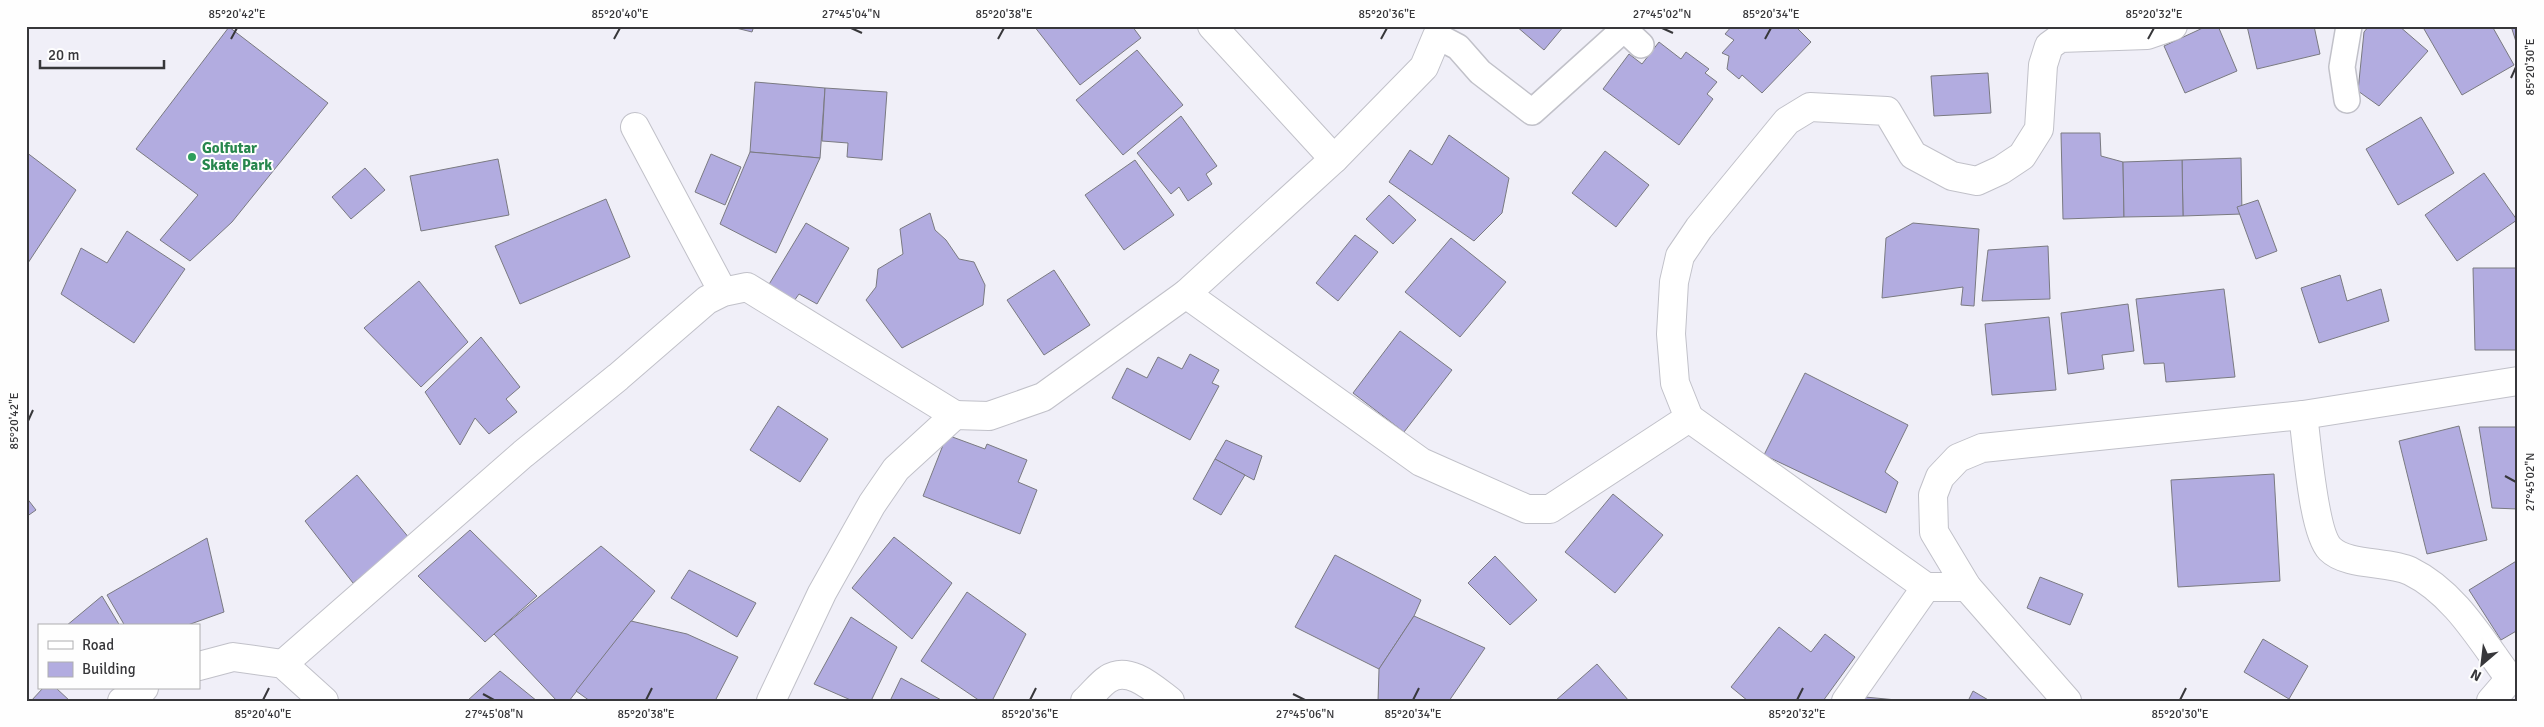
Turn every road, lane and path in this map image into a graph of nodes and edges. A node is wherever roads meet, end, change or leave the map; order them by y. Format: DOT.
graph roads {
  1 [pos="1212,26"];
  2 [pos="2173,26"];
  3 [pos="2349,26"];
  4 [pos="1437,36"];
  5 [pos="1641,45"];
  6 [pos="2347,100"];
  7 [pos="635,127"];
  8 [pos="1334,159"];
  9 [pos="723,292"];
  10 [pos="1186,294"];
  11 [pos="2518,381"];
  12 [pos="955,415"];
  13 [pos="2303,415"];
  14 [pos="1689,418"];
  15 [pos="1926,587"];
  16 [pos="1967,587"];
  17 [pos="283,664"];
  18 [pos="200,666"];
  19 [pos="2514,677"];
  20 [pos="141,690"];
  21 [pos="122,701"];
  22 [pos="324,701"];
  23 [pos="771,701"];
  24 [pos="1085,701"];
  25 [pos="1170,701"];
  26 [pos="1846,701"];
  27 [pos="2067,701"];
  28 [pos="2491,701"];
  1 -- 8 [label="street"];
  2 -- 14 [label="street"];
  3 -- 6 [label="lane"];
  4 -- 5 [label="lane"];
  4 -- 8 [label="street"];
  7 -- 9 [label="street"];
  8 -- 10 [label="street"];
  9 -- 12 [label="street"];
  9 -- 17 [label="street"];
  10 -- 12 [label="street"];
  10 -- 14 [label="street"];
  11 -- 13 [label="street"];
  12 -- 23 [label="street"];
  13 -- 16 [label="street"];
  13 -- 19 [label="street"];
  14 -- 15 [label="street"];
  15 -- 16 [label="street"];
  15 -- 26 [label="street"];
  16 -- 27 [label="street"];
  17 -- 18 [label="street"];
  17 -- 22 [label="street"];
  19 -- 28 [label="street"];
  20 -- 21 [label="street"];
  24 -- 25 [label="street"];
}
